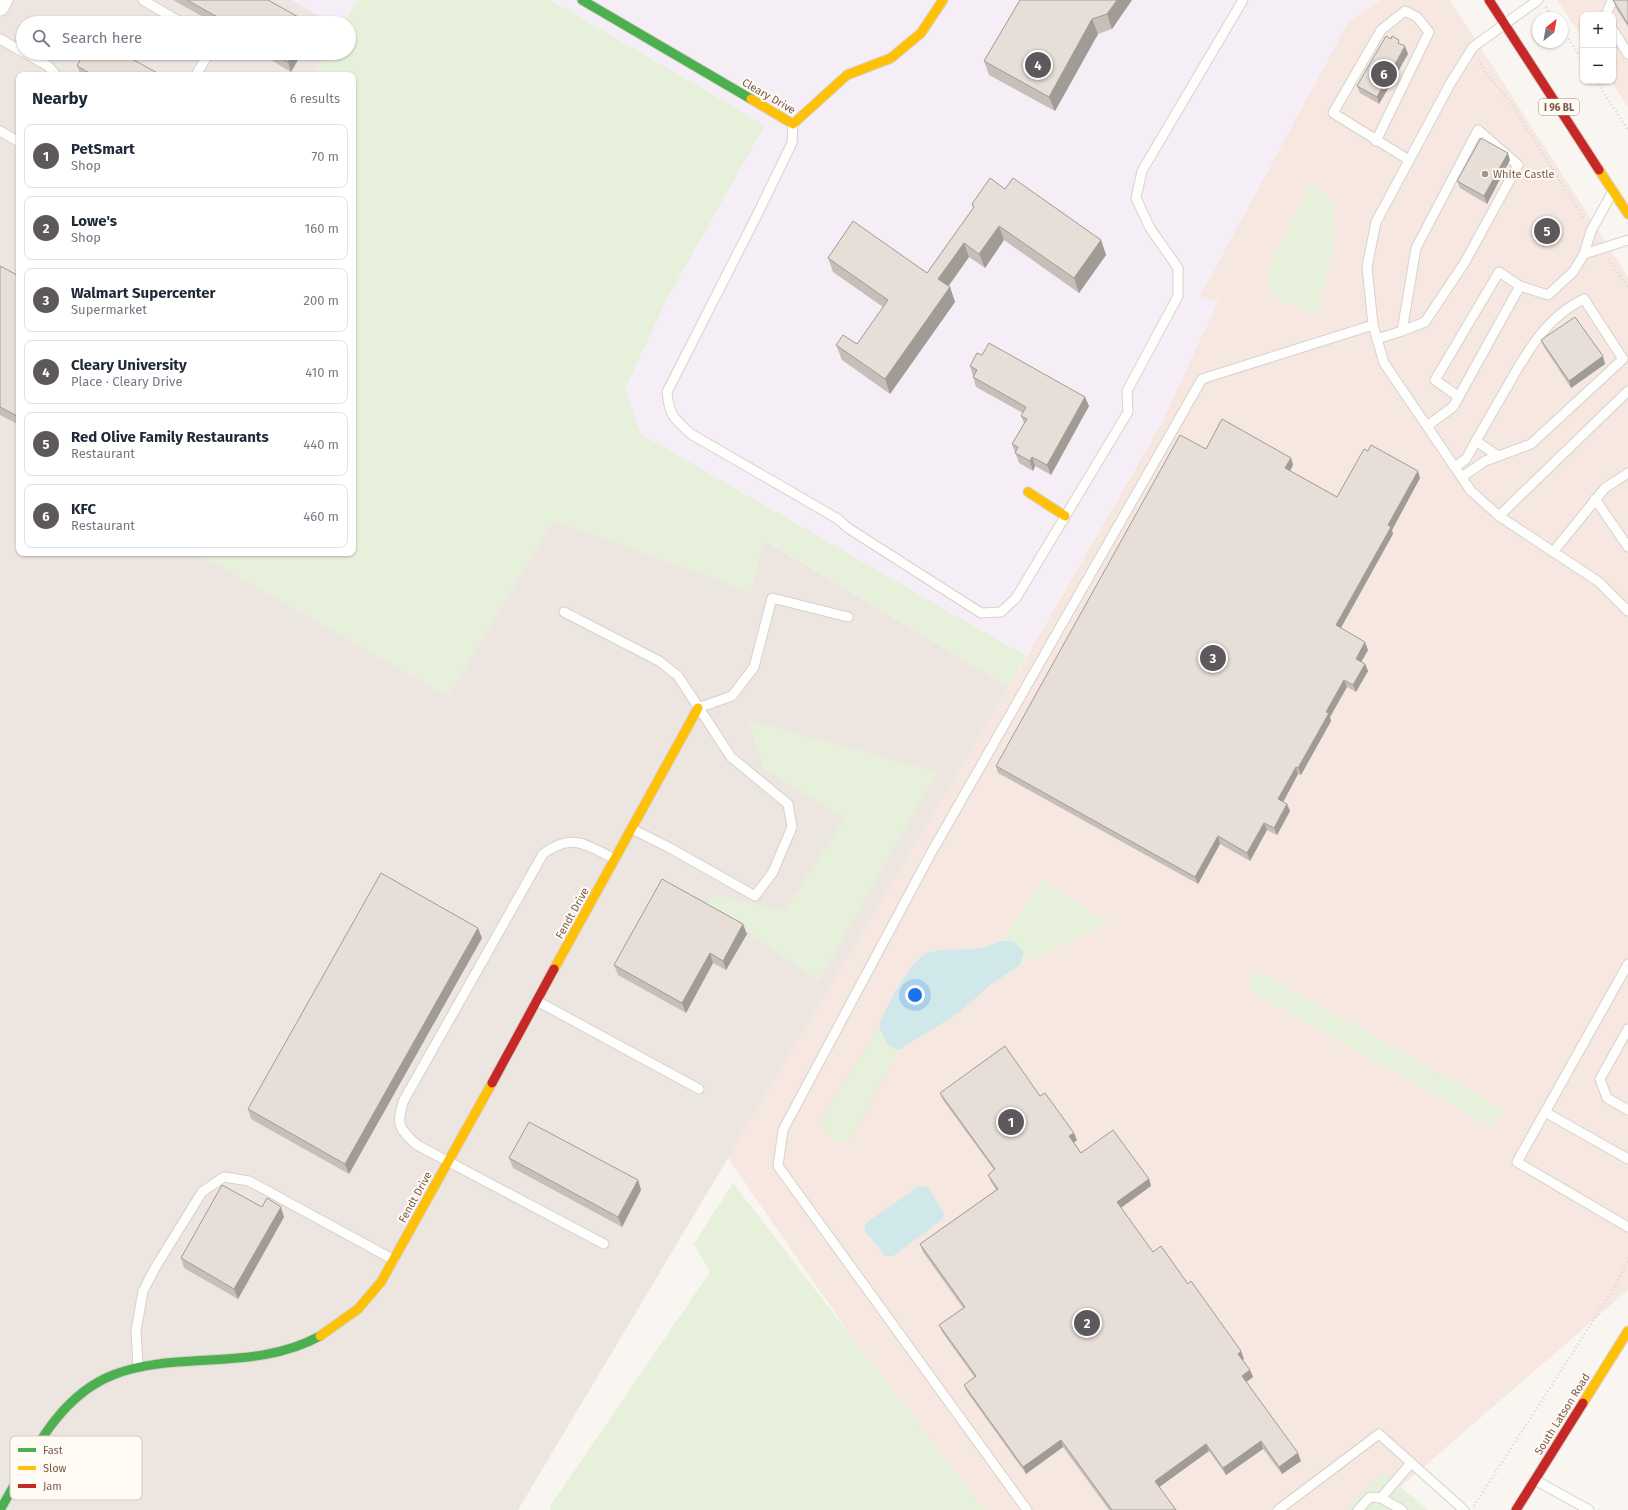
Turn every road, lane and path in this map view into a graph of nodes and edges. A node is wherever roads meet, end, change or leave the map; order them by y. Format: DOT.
graph roads {
  1 [pos="4,0"];
  2 [pos="143,0"];
  3 [pos="582,0"];
  4 [pos="943,0"];
  5 [pos="1243,0"];
  6 [pos="1489,0"];
  7 [pos="1538,0"];
  8 [pos="1616,0"];
  9 [pos="0,7"];
  10 [pos="1607,12"];
  11 [pos="170,16"];
  12 [pos="1505,24"];
  13 [pos="1616,35"];
  14 [pos="1568,38"];
  15 [pos="0,39"];
  16 [pos="1473,47"];
  17 [pos="16,48"];
  18 [pos="1628,54"];
  19 [pos="1580,56"];
  20 [pos="38,60"];
  21 [pos="205,60"];
  22 [pos="53,72"];
  23 [pos="198,72"];
  24 [pos="1598,84"];
  25 [pos="793,124"];
  26 [pos="1628,130"];
  27 [pos="0,131"];
  28 [pos="16,140"];
  29 [pos="1376,141"];
  30 [pos="1409,160"];
  31 [pos="1613,191"];
  32 [pos="1628,214"];
  33 [pos="1591,230"];
  34 [pos="1628,240"];
  35 [pos="1602,247"];
  36 [pos="1584,254"];
  37 [pos="1520,286"];
  38 [pos="1628,288"];
  39 [pos="1373,325"];
  40 [pos="1402,331"];
  41 [pos="1377,339"];
  42 [pos="1628,391"];
  43 [pos="1459,397"];
  44 [pos="1427,426"];
  45 [pos="1476,441"];
  46 [pos="1498,456"];
  47 [pos="1455,467"];
  48 [pos="1628,473"];
  49 [pos="1462,476"];
  50 [pos="1028,492"];
  51 [pos="1595,499"];
  52 [pos="1065,516"];
  53 [pos="1499,516"];
  54 [pos="1628,547"];
  55 [pos="1553,552"];
  56 [pos="1627,608"];
  57 [pos="564,612"];
  58 [pos="848,617"];
  59 [pos="698,708"];
  60 [pos="632,829"];
  61 [pos="615,859"];
  62 [pos="1628,964"];
  63 [pos="1625,977"];
  64 [pos="537,1001"];
  65 [pos="1628,1029"];
  66 [pos="699,1089"];
  67 [pos="1628,1110"];
  68 [pos="1545,1112"];
  69 [pos="1628,1159"];
  70 [pos="448,1162"];
  71 [pos="1628,1227"];
  72 [pos="604,1244"];
  73 [pos="394,1260"];
  74 [pos="1628,1261"];
  75 [pos="1628,1331"];
  76 [pos="138,1367"];
  77 [pos="44,1436"];
  78 [pos="1411,1463"];
  79 [pos="1535,1480"];
  80 [pos="10,1493"];
  81 [pos="1381,1498"];
  82 [pos="0,1510"];
  83 [pos="1026,1510"];
  84 [pos="1278,1510"];
  85 [pos="1358,1510"];
  86 [pos="1402,1510"];
  87 [pos="1464,1510"];
  88 [pos="1472,1510"];
  89 [pos="1516,1510"];
  90 [pos="1589,1510"];
  1 -- 9 [label="street"];
  2 -- 11 [label="lane"];
  3 -- 25 [label="street, Cleary Drive"];
  4 -- 25 [label="street, Cleary Drive"];
  5 -- 52 [label="lane"];
  6 -- 12 [label="street, I 96 BL"];
  7 -- 12 [label="lane"];
  8 -- 10 [label="lane"];
  12 -- 16 [label="lane"];
  12 -- 31 [label="street, I 96 BL"];
  13 -- 18 [label="lane"];
  14 -- 19 [label="path"];
  15 -- 17 [label="lane"];
  16 -- 30 [label="lane"];
  16 -- 33 [label="path"];
  20 -- 22 [label="lane"];
  21 -- 23 [label="lane"];
  24 -- 26 [label="path"];
  25 -- 52 [label="lane"];
  27 -- 28 [label="lane"];
  29 -- 29 [label="lane"];
  29 -- 30 [label="lane"];
  30 -- 39 [label="lane"];
  31 -- 32 [label="street, I 96 BL"];
  31 -- 33 [label="lane"];
  33 -- 36 [label="lane"];
  34 -- 35 [label="lane"];
  35 -- 36 [label="lane"];
  35 -- 38 [label="path"];
  36 -- 37 [label="lane"];
  37 -- 43 [label="lane"];
  37 -- 43 [label="lane"];
  39 -- 41 [label="lane"];
  39 -- 83 [label="lane"];
  40 -- 40 [label="lane"];
  40 -- 41 [label="lane"];
  41 -- 44 [label="lane"];
  42 -- 53 [label="lane"];
  43 -- 44 [label="lane"];
  44 -- 47 [label="lane"];
  45 -- 46 [label="lane"];
  45 -- 46 [label="lane"];
  45 -- 47 [label="lane"];
  46 -- 49 [label="lane"];
  47 -- 49 [label="lane"];
  48 -- 51 [label="lane"];
  49 -- 53 [label="lane"];
  50 -- 52 [label="street"];
  51 -- 54 [label="lane"];
  51 -- 55 [label="lane"];
  53 -- 55 [label="lane"];
  55 -- 56 [label="lane"];
  57 -- 59 [label="lane"];
  58 -- 59 [label="lane"];
  59 -- 60 [label="street, Fendt Drive"];
  59 -- 60 [label="lane"];
  60 -- 61 [label="street, Fendt Drive"];
  61 -- 64 [label="street, Fendt Drive"];
  61 -- 70 [label="lane"];
  62 -- 63 [label="lane"];
  63 -- 68 [label="lane"];
  64 -- 66 [label="lane"];
  64 -- 70 [label="street, Fendt Drive"];
  65 -- 67 [label="lane"];
  68 -- 69 [label="lane"];
  68 -- 71 [label="lane"];
  70 -- 72 [label="lane"];
  70 -- 73 [label="street, Fendt Drive"];
  73 -- 76 [label="street, Fendt Drive"];
  73 -- 76 [label="lane"];
  74 -- 88 [label="path"];
  75 -- 79 [label="street, South Latson Road"];
  76 -- 77 [label="street, Fendt Drive"];
  78 -- 81 [label="lane"];
  78 -- 84 [label="lane"];
  78 -- 87 [label="lane"];
  79 -- 89 [label="street, South Latson Road"];
  79 -- 90 [label="lane"];
  80 -- 82 [label="street, Fendt Drive"];
  81 -- 85 [label="lane"];
  81 -- 86 [label="lane"];
}
